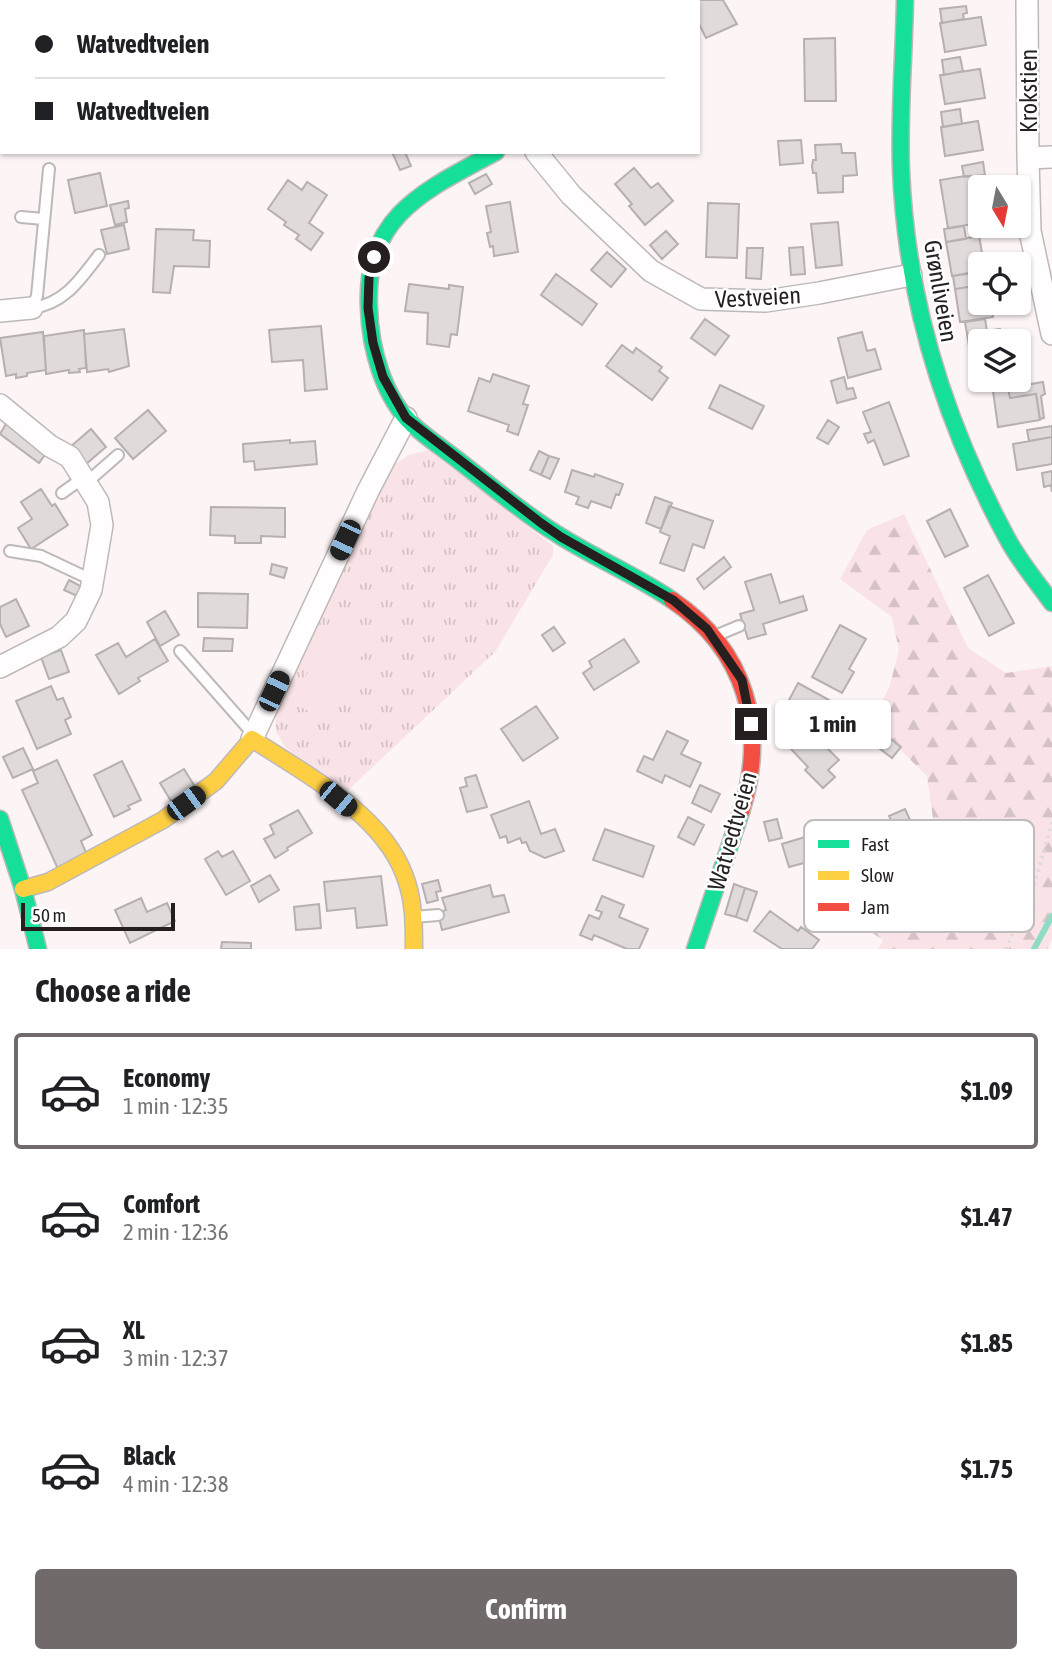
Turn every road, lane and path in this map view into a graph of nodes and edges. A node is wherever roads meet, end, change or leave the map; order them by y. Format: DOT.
graph roads {
  1 [pos="905,0"];
  2 [pos="1027,0"];
  3 [pos="492,154"];
  4 [pos="538,154"];
  5 [pos="1052,157"];
  6 [pos="1028,158"];
  7 [pos="49,169"];
  8 [pos="22,217"];
  9 [pos="44,219"];
  10 [pos="99,255"];
  11 [pos="911,275"];
  12 [pos="32,308"];
  13 [pos="0,311"];
  14 [pos="1052,334"];
  15 [pos="0,405"];
  16 [pos="406,418"];
  17 [pos="118,455"];
  18 [pos="85,481"];
  19 [pos="62,493"];
  20 [pos="10,551"];
  21 [pos="92,580"];
  22 [pos="1052,603"];
  23 [pos="739,626"];
  24 [pos="713,637"];
  25 [pos="180,651"];
  26 [pos="0,667"];
  27 [pos="253,737"];
  28 [pos="0,819"];
  29 [pos="1052,822"];
  30 [pos="1034,884"];
  31 [pos="23,889"];
  32 [pos="438,915"];
  33 [pos="414,917"];
  34 [pos="1013,932"];
  35 [pos="38,949"];
  36 [pos="415,949"];
  37 [pos="695,949"];
  38 [pos="1006,949"];
  1 -- 11 [label="street, Grønliveien"];
  2 -- 6 [label="street, Krokstien"];
  3 -- 16 [label="street, Watvedtveien"];
  4 -- 11 [label="street, Vestveien"];
  5 -- 6 [label="street, Krokstien"];
  6 -- 14 [label="street"];
  7 -- 9 [label="lane"];
  8 -- 9 [label="lane"];
  9 -- 12 [label="lane"];
  10 -- 12 [label="lane"];
  11 -- 22 [label="street, Grønliveien"];
  12 -- 13 [label="street"];
  15 -- 18 [label="street"];
  16 -- 24 [label="street, Watvedtveien"];
  16 -- 27 [label="street"];
  17 -- 18 [label="lane"];
  18 -- 19 [label="lane"];
  18 -- 21 [label="street"];
  20 -- 21 [label="lane"];
  21 -- 26 [label="street"];
  23 -- 24 [label="lane"];
  24 -- 37 [label="street, Watvedtveien"];
  25 -- 27 [label="lane"];
  27 -- 31 [label="street"];
  27 -- 33 [label="street"];
  28 -- 31 [label="street"];
  29 -- 30 [label="path"];
  31 -- 35 [label="street"];
  32 -- 33 [label="lane"];
  33 -- 36 [label="street"];
  34 -- 38 [label="path"];
}
